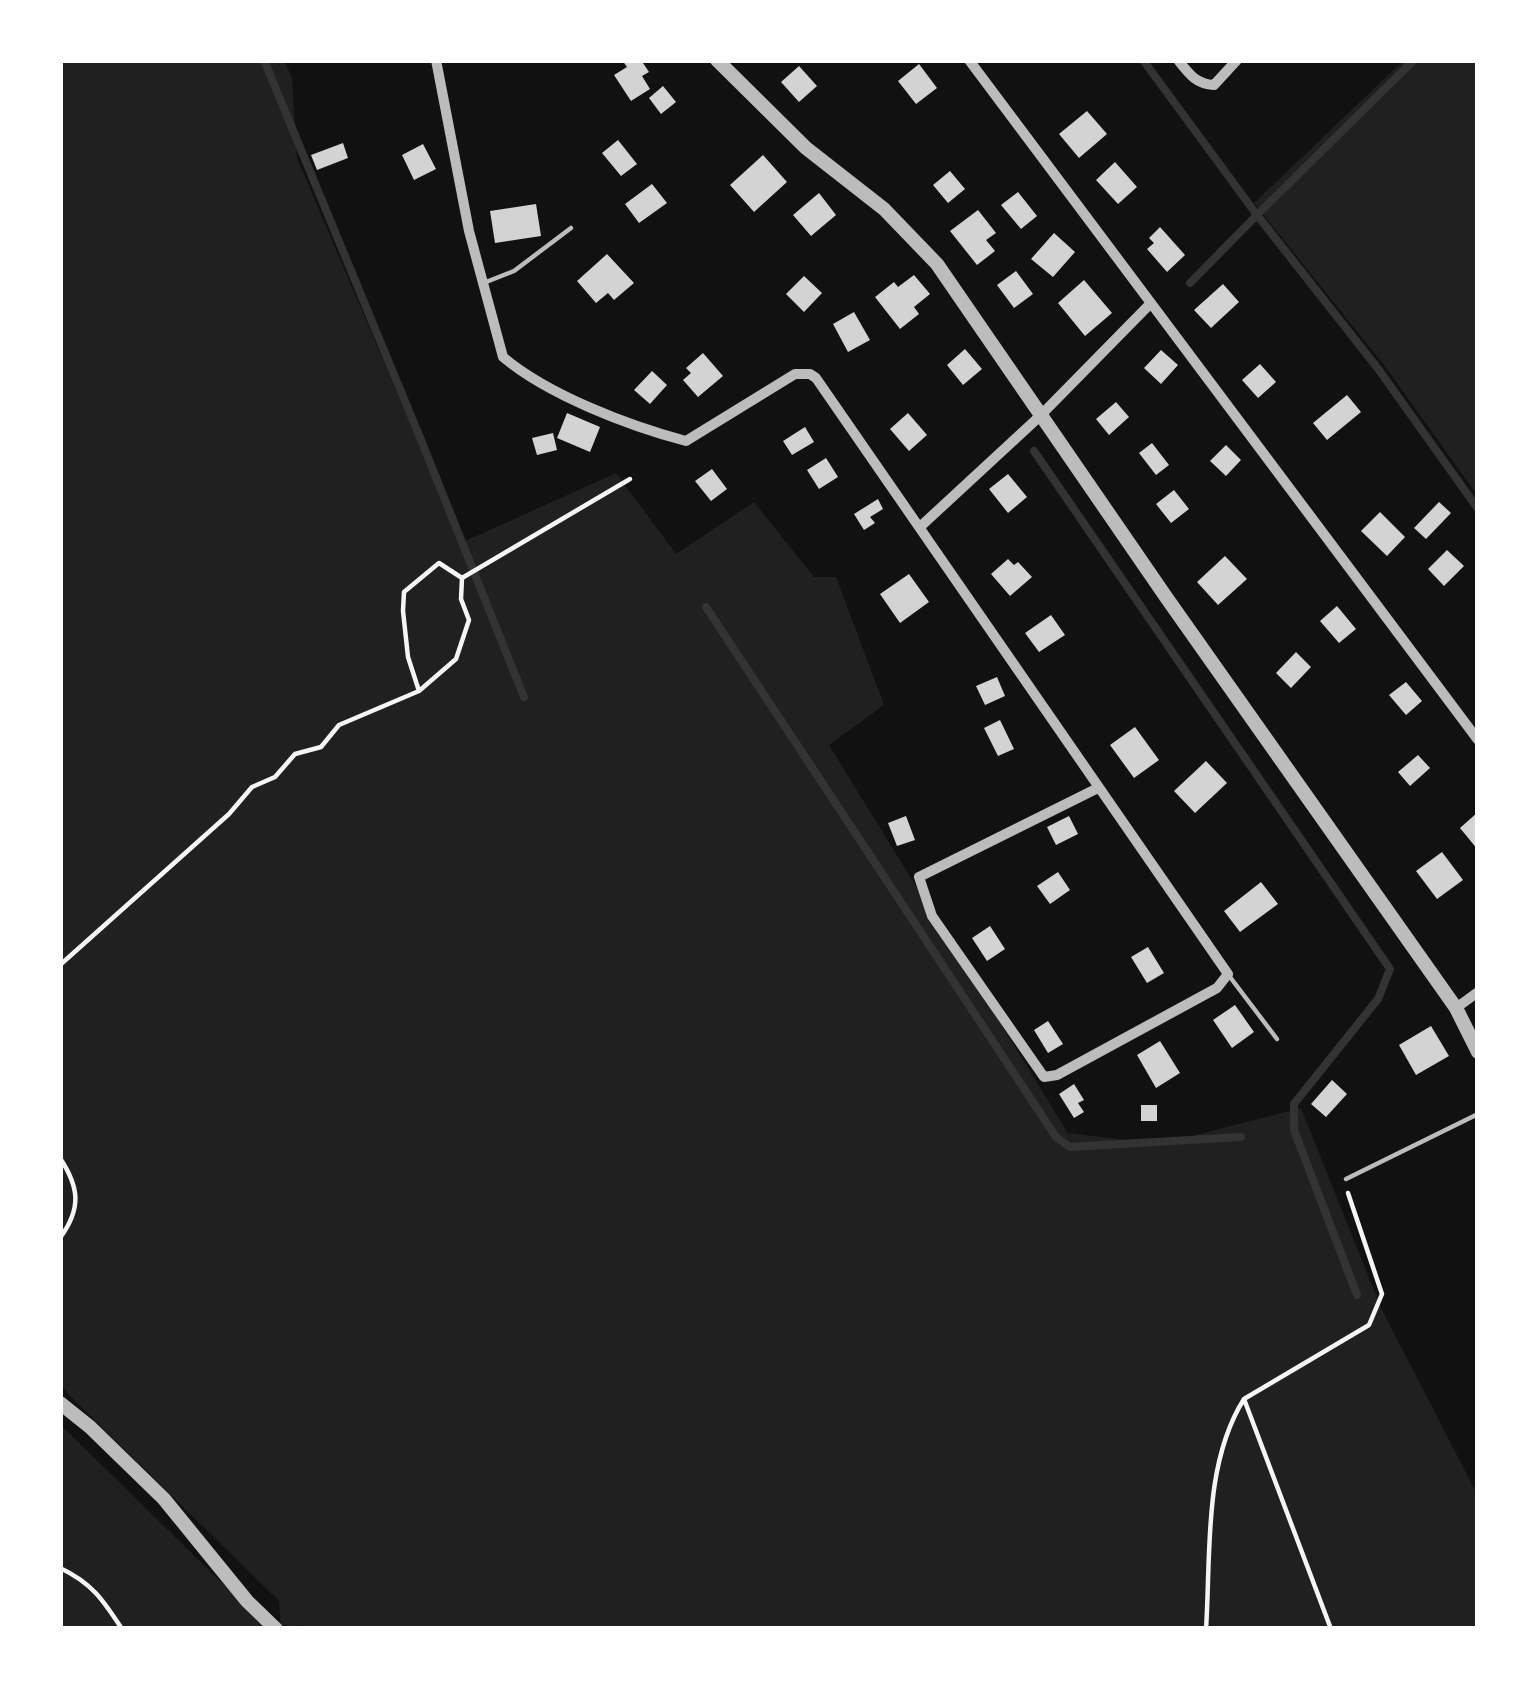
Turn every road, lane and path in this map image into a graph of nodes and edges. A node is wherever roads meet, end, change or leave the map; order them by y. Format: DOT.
graph roads {
  1 [pos="436,60"];
  2 [pos="717,60"];
  3 [pos="969,60"];
  4 [pos="1178,60"];
  5 [pos="1238,60"];
  6 [pos="571,228"];
  7 [pos="482,283"];
  8 [pos="1151,303"];
  9 [pos="1040,416"];
  10 [pos="630,479"];
  11 [pos="921,526"];
  12 [pos="464,577"];
  13 [pos="419,691"];
  14 [pos="1478,740"];
  15 [pos="1098,788"];
  16 [pos="60,965"];
  17 [pos="1228,974"];
  18 [pos="1478,992"];
  19 [pos="1456,1008"];
  20 [pos="1277,1039"];
  21 [pos="1478,1052"];
  22 [pos="60,1112"];
  23 [pos="1478,1114"];
  24 [pos="60,1123"];
  25 [pos="60,1158"];
  26 [pos="1346,1179"];
  27 [pos="60,1238"];
  28 [pos="1244,1399"];
  29 [pos="60,1403"];
  30 [pos="60,1568"];
  31 [pos="122,1629"];
  32 [pos="275,1629"];
  33 [pos="1206,1629"];
  34 [pos="1330,1629"];
  1 -- 7 [label="street"];
  2 -- 9 [label="street"];
  3 -- 8 [label="street"];
  4 -- 5 [label="street"];
  6 -- 7 [label="lane"];
  7 -- 11 [label="street"];
  8 -- 9 [label="street"];
  8 -- 14 [label="street"];
  9 -- 11 [label="street"];
  9 -- 19 [label="street"];
  10 -- 12 [label="path"];
  11 -- 15 [label="street"];
  12 -- 13 [label="path"];
  12 -- 13 [label="path"];
  13 -- 16 [label="path"];
  15 -- 17 [label="street"];
  15 -- 17 [label="street"];
  17 -- 20 [label="lane"];
  18 -- 19 [label="street"];
  19 -- 21 [label="street"];
  22 -- 24 [label="path"];
  23 -- 26 [label="lane"];
  25 -- 27 [label="path"];
  26 -- 28 [label="path"];
  28 -- 33 [label="path"];
  28 -- 34 [label="path"];
  29 -- 32 [label="street"];
  30 -- 31 [label="path"];
}
